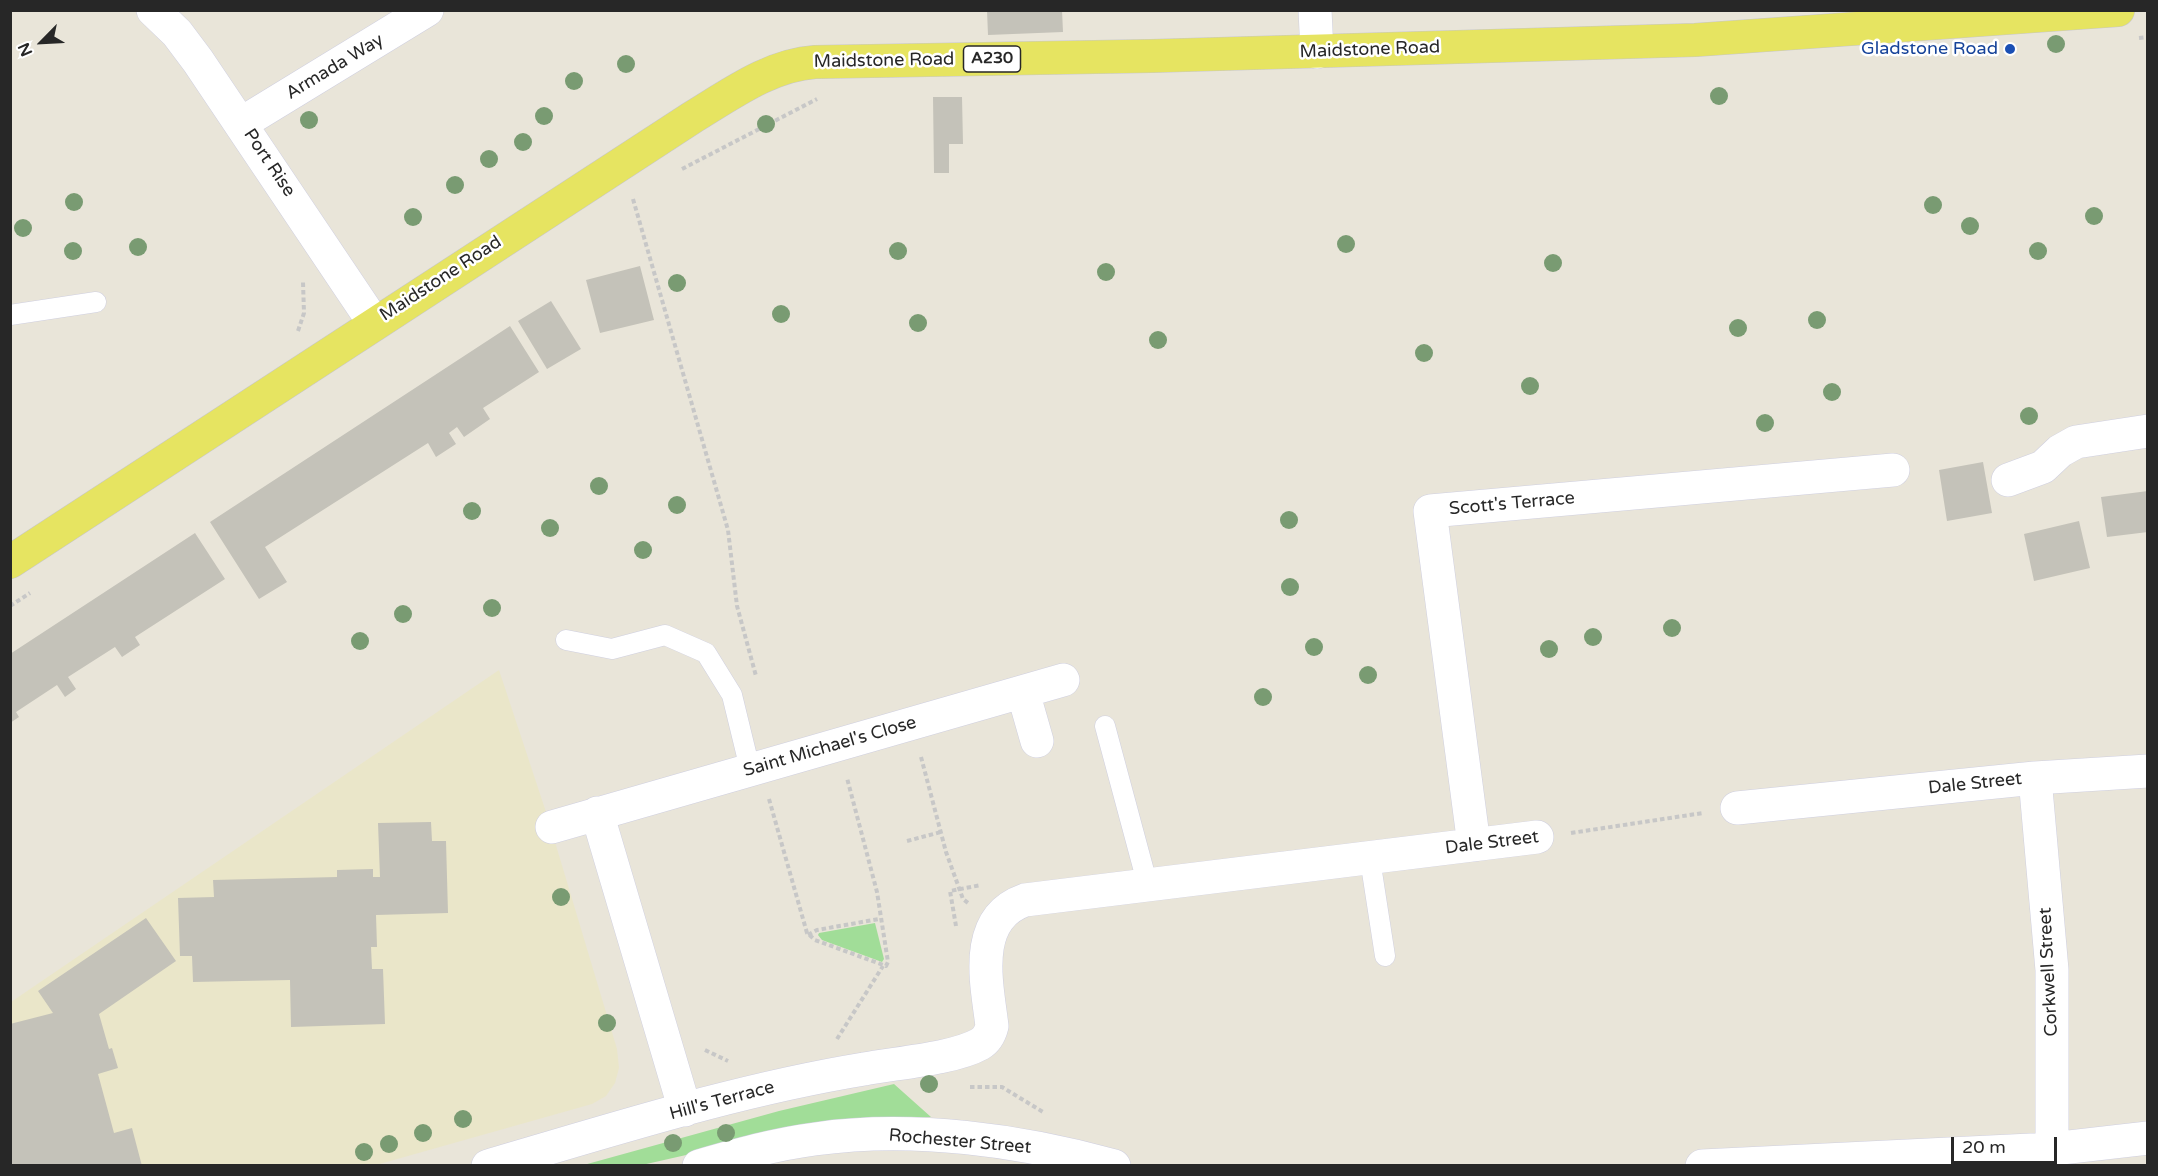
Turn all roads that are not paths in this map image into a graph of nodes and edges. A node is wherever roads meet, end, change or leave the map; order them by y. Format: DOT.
graph roads {
  1 [pos="153,10"];
  2 [pos="427,10"];
  3 [pos="1316,10"];
  4 [pos="2118,10"];
  5 [pos="1317,52"];
  6 [pos="242,123"];
  7 [pos="96,302"];
  8 [pos="10,315"];
  9 [pos="374,322"];
  10 [pos="2148,431"];
  11 [pos="1893,470"];
  12 [pos="2008,480"];
  13 [pos="10,562"];
  14 [pos="566,640"];
  15 [pos="1063,680"];
  16 [pos="1023,692"];
  17 [pos="1105,726"];
  18 [pos="1037,741"];
  19 [pos="755,768"];
  20 [pos="2148,771"];
  21 [pos="2035,778"];
  22 [pos="1737,808"];
  23 [pos="597,813"];
  24 [pos="552,827"];
  25 [pos="1538,837"];
  26 [pos="1474,845"];
  27 [pos="1370,859"];
  28 [pos="1148,886"];
  29 [pos="1385,956"];
  30 [pos="958,1051"];
  31 [pos="685,1110"];
  32 [pos="2148,1138"];
  33 [pos="2052,1157"];
  34 [pos="488,1166"];
  35 [pos="699,1166"];
  36 [pos="1114,1166"];
  37 [pos="1702,1166"];
  1 -- 6 [label="street, Port Rise"];
  2 -- 6 [label="street, Armada Way"];
  3 -- 5 [label="street"];
  4 -- 5 [label="main road, Maidstone Road / A230"];
  5 -- 9 [label="main road, Maidstone Road / A230"];
  6 -- 9 [label="street, Port Rise"];
  7 -- 8 [label="lane"];
  9 -- 13 [label="main road, Maidstone Road / A230"];
  10 -- 12 [label="street"];
  11 -- 26 [label="street, Scott's Terrace"];
  14 -- 19 [label="lane"];
  15 -- 16 [label="street, Saint Michael's Close"];
  16 -- 18 [label="street"];
  16 -- 19 [label="street, Saint Michael's Close"];
  17 -- 28 [label="lane"];
  19 -- 23 [label="street, Saint Michael's Close"];
  20 -- 21 [label="street, Dale Street"];
  21 -- 22 [label="street, Dale Street"];
  21 -- 33 [label="street, Corkwell Street"];
  23 -- 24 [label="street, Saint Michael's Close"];
  23 -- 31 [label="street"];
  25 -- 26 [label="street, Dale Street"];
  26 -- 27 [label="street, Dale Street"];
  27 -- 28 [label="street, Dale Street"];
  27 -- 29 [label="lane"];
  28 -- 30 [label="street, Dale Street"];
  30 -- 31 [label="street, Hill's Terrace"];
  31 -- 34 [label="street, Hill's Terrace"];
  32 -- 33 [label="street"];
  33 -- 37 [label="street"];
  35 -- 36 [label="street, Rochester Street"];
}
